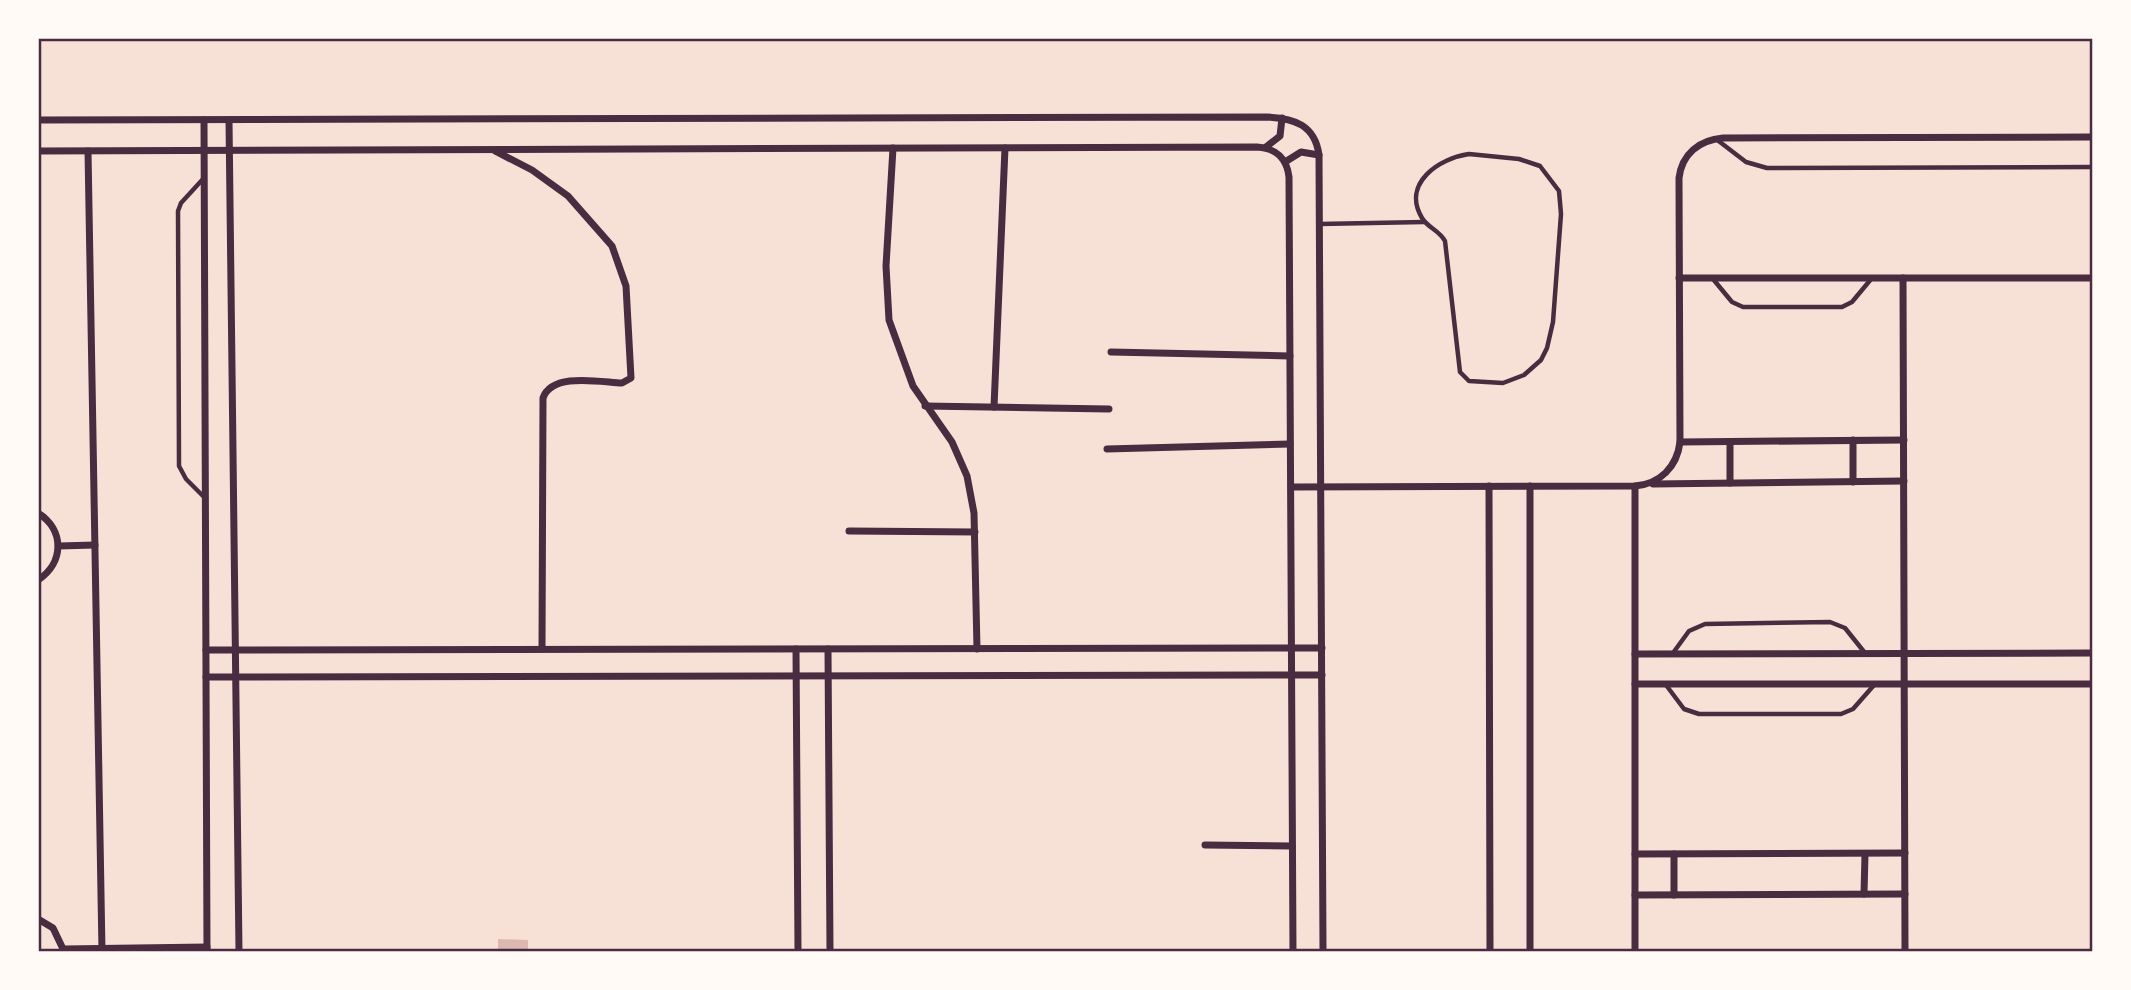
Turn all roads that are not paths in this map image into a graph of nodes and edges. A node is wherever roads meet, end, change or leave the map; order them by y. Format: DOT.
graph roads {
  1 [pos="1282,118"];
  2 [pos="38,120"];
  3 [pos="204,120"];
  4 [pos="229,120"];
  5 [pos="2092,137"];
  6 [pos="1716,139"];
  7 [pos="893,148"];
  8 [pos="1005,148"];
  9 [pos="1265,148"];
  10 [pos="492,149"];
  11 [pos="204,150"];
  12 [pos="230,150"];
  13 [pos="38,151"];
  14 [pos="88,151"];
  15 [pos="1319,155"];
  16 [pos="1285,162"];
  17 [pos="2092,167"];
  18 [pos="204,175"];
  19 [pos="1425,222"];
  20 [pos="1320,224"];
  21 [pos="1679,278"];
  22 [pos="1712,278"];
  23 [pos="1872,278"];
  24 [pos="1903,278"];
  25 [pos="2092,278"];
  26 [pos="1111,352"];
  27 [pos="1290,356"];
  28 [pos="925,406"];
  29 [pos="994,407"];
  30 [pos="1109,409"];
  31 [pos="1853,440"];
  32 [pos="1903,440"];
  33 [pos="1680,442"];
  34 [pos="1730,442"];
  35 [pos="1290,444"];
  36 [pos="1107,449"];
  37 [pos="1904,481"];
  38 [pos="1853,482"];
  39 [pos="1730,483"];
  40 [pos="1649,484"];
  41 [pos="1489,486"];
  42 [pos="1530,486"];
  43 [pos="1635,486"];
  44 [pos="1290,487"];
  45 [pos="1321,487"];
  46 [pos="205,498"];
  47 [pos="38,513"];
  48 [pos="849,531"];
  49 [pos="975,532"];
  50 [pos="95,545"];
  51 [pos="59,546"];
  52 [pos="38,580"];
  53 [pos="1291,648"];
  54 [pos="1322,648"];
  55 [pos="206,649"];
  56 [pos="235,649"];
  57 [pos="542,649"];
  58 [pos="796,649"];
  59 [pos="828,649"];
  60 [pos="977,649"];
  61 [pos="2092,653"];
  62 [pos="1635,654"];
  63 [pos="1672,654"];
  64 [pos="1865,654"];
  65 [pos="1904,654"];
  66 [pos="1292,675"];
  67 [pos="1322,675"];
  68 [pos="796,676"];
  69 [pos="828,676"];
  70 [pos="206,677"];
  71 [pos="236,677"];
  72 [pos="1635,684"];
  73 [pos="1665,684"];
  74 [pos="1875,684"];
  75 [pos="1904,684"];
  76 [pos="2092,684"];
  77 [pos="1206,845"];
  78 [pos="1292,846"];
  79 [pos="1865,853"];
  80 [pos="1905,853"];
  81 [pos="1635,854"];
  82 [pos="1674,854"];
  83 [pos="1864,894"];
  84 [pos="1905,894"];
  85 [pos="1635,895"];
  86 [pos="1674,895"];
  87 [pos="38,919"];
  88 [pos="207,949"];
  89 [pos="64,950"];
  90 [pos="102,950"];
  91 [pos="239,951"];
  92 [pos="798,951"];
  93 [pos="830,951"];
  94 [pos="1293,951"];
  95 [pos="1323,951"];
  96 [pos="1490,951"];
  97 [pos="1530,951"];
  98 [pos="1635,951"];
  99 [pos="1905,951"];
  1 -- 4 [label="street"];
  1 -- 9 [label="street"];
  1 -- 15 [label="street"];
  2 -- 3 [label="street"];
  3 -- 4 [label="street"];
  3 -- 11 [label="street"];
  4 -- 12 [label="street"];
  5 -- 6 [label="street"];
  6 -- 17 [label="lane"];
  6 -- 21 [label="street"];
  7 -- 8 [label="street"];
  7 -- 10 [label="street"];
  7 -- 28 [label="street"];
  8 -- 9 [label="street"];
  8 -- 29 [label="street"];
  9 -- 16 [label="street"];
  10 -- 12 [label="street"];
  10 -- 57 [label="street"];
  11 -- 12 [label="street"];
  11 -- 14 [label="street"];
  11 -- 18 [label="street"];
  12 -- 56 [label="street"];
  13 -- 14 [label="street"];
  14 -- 50 [label="street"];
  15 -- 16 [label="street"];
  15 -- 20 [label="street"];
  16 -- 27 [label="street"];
  18 -- 46 [label="street"];
  18 -- 46 [label="lane"];
  19 -- 19 [label="lane"];
  19 -- 20 [label="lane"];
  20 -- 45 [label="street"];
  21 -- 22 [label="street"];
  21 -- 33 [label="street"];
  22 -- 23 [label="street"];
  22 -- 23 [label="lane"];
  23 -- 24 [label="street"];
  24 -- 25 [label="street"];
  24 -- 32 [label="street"];
  26 -- 27 [label="street"];
  27 -- 35 [label="street"];
  28 -- 29 [label="street"];
  28 -- 49 [label="street"];
  29 -- 30 [label="street"];
  31 -- 32 [label="street"];
  31 -- 34 [label="street"];
  31 -- 38 [label="street"];
  32 -- 37 [label="street"];
  33 -- 34 [label="street"];
  33 -- 40 [label="street"];
  34 -- 39 [label="street"];
  35 -- 36 [label="street"];
  35 -- 44 [label="street"];
  37 -- 38 [label="street"];
  37 -- 65 [label="street"];
  38 -- 39 [label="street"];
  39 -- 40 [label="street"];
  40 -- 43 [label="street"];
  41 -- 42 [label="street"];
  41 -- 45 [label="street"];
  41 -- 96 [label="street"];
  42 -- 43 [label="street"];
  42 -- 97 [label="street"];
  43 -- 62 [label="street"];
  44 -- 45 [label="street"];
  44 -- 53 [label="street"];
  45 -- 54 [label="street"];
  46 -- 55 [label="street"];
  47 -- 51 [label="street"];
  48 -- 49 [label="street"];
  49 -- 60 [label="street"];
  50 -- 51 [label="street"];
  50 -- 90 [label="street"];
  51 -- 52 [label="street"];
  53 -- 54 [label="street"];
  53 -- 60 [label="street"];
  53 -- 66 [label="street"];
  54 -- 67 [label="street"];
  55 -- 56 [label="street"];
  55 -- 70 [label="street"];
  56 -- 57 [label="street"];
  56 -- 71 [label="street"];
  57 -- 58 [label="street"];
  58 -- 59 [label="street"];
  58 -- 68 [label="street"];
  59 -- 60 [label="street"];
  59 -- 69 [label="street"];
  61 -- 65 [label="street"];
  62 -- 63 [label="street"];
  62 -- 72 [label="street"];
  63 -- 64 [label="street"];
  63 -- 64 [label="lane"];
  64 -- 65 [label="street"];
  65 -- 75 [label="street"];
  66 -- 67 [label="street"];
  66 -- 69 [label="street"];
  66 -- 78 [label="street"];
  67 -- 95 [label="street"];
  68 -- 69 [label="street"];
  68 -- 71 [label="street"];
  68 -- 92 [label="street"];
  69 -- 93 [label="street"];
  70 -- 71 [label="street"];
  70 -- 88 [label="street"];
  71 -- 91 [label="street"];
  72 -- 73 [label="street"];
  72 -- 81 [label="street"];
  73 -- 74 [label="street"];
  73 -- 74 [label="lane"];
  74 -- 75 [label="street"];
  75 -- 76 [label="street"];
  75 -- 80 [label="street"];
  77 -- 78 [label="street"];
  78 -- 94 [label="street"];
  79 -- 80 [label="street"];
  79 -- 82 [label="street"];
  79 -- 83 [label="street"];
  80 -- 84 [label="street"];
  81 -- 82 [label="street"];
  81 -- 85 [label="street"];
  82 -- 86 [label="street"];
  83 -- 84 [label="street"];
  83 -- 86 [label="street"];
  84 -- 99 [label="street"];
  85 -- 86 [label="street"];
  85 -- 98 [label="street"];
  87 -- 89 [label="street"];
  88 -- 90 [label="street"];
  89 -- 90 [label="street"];
}
